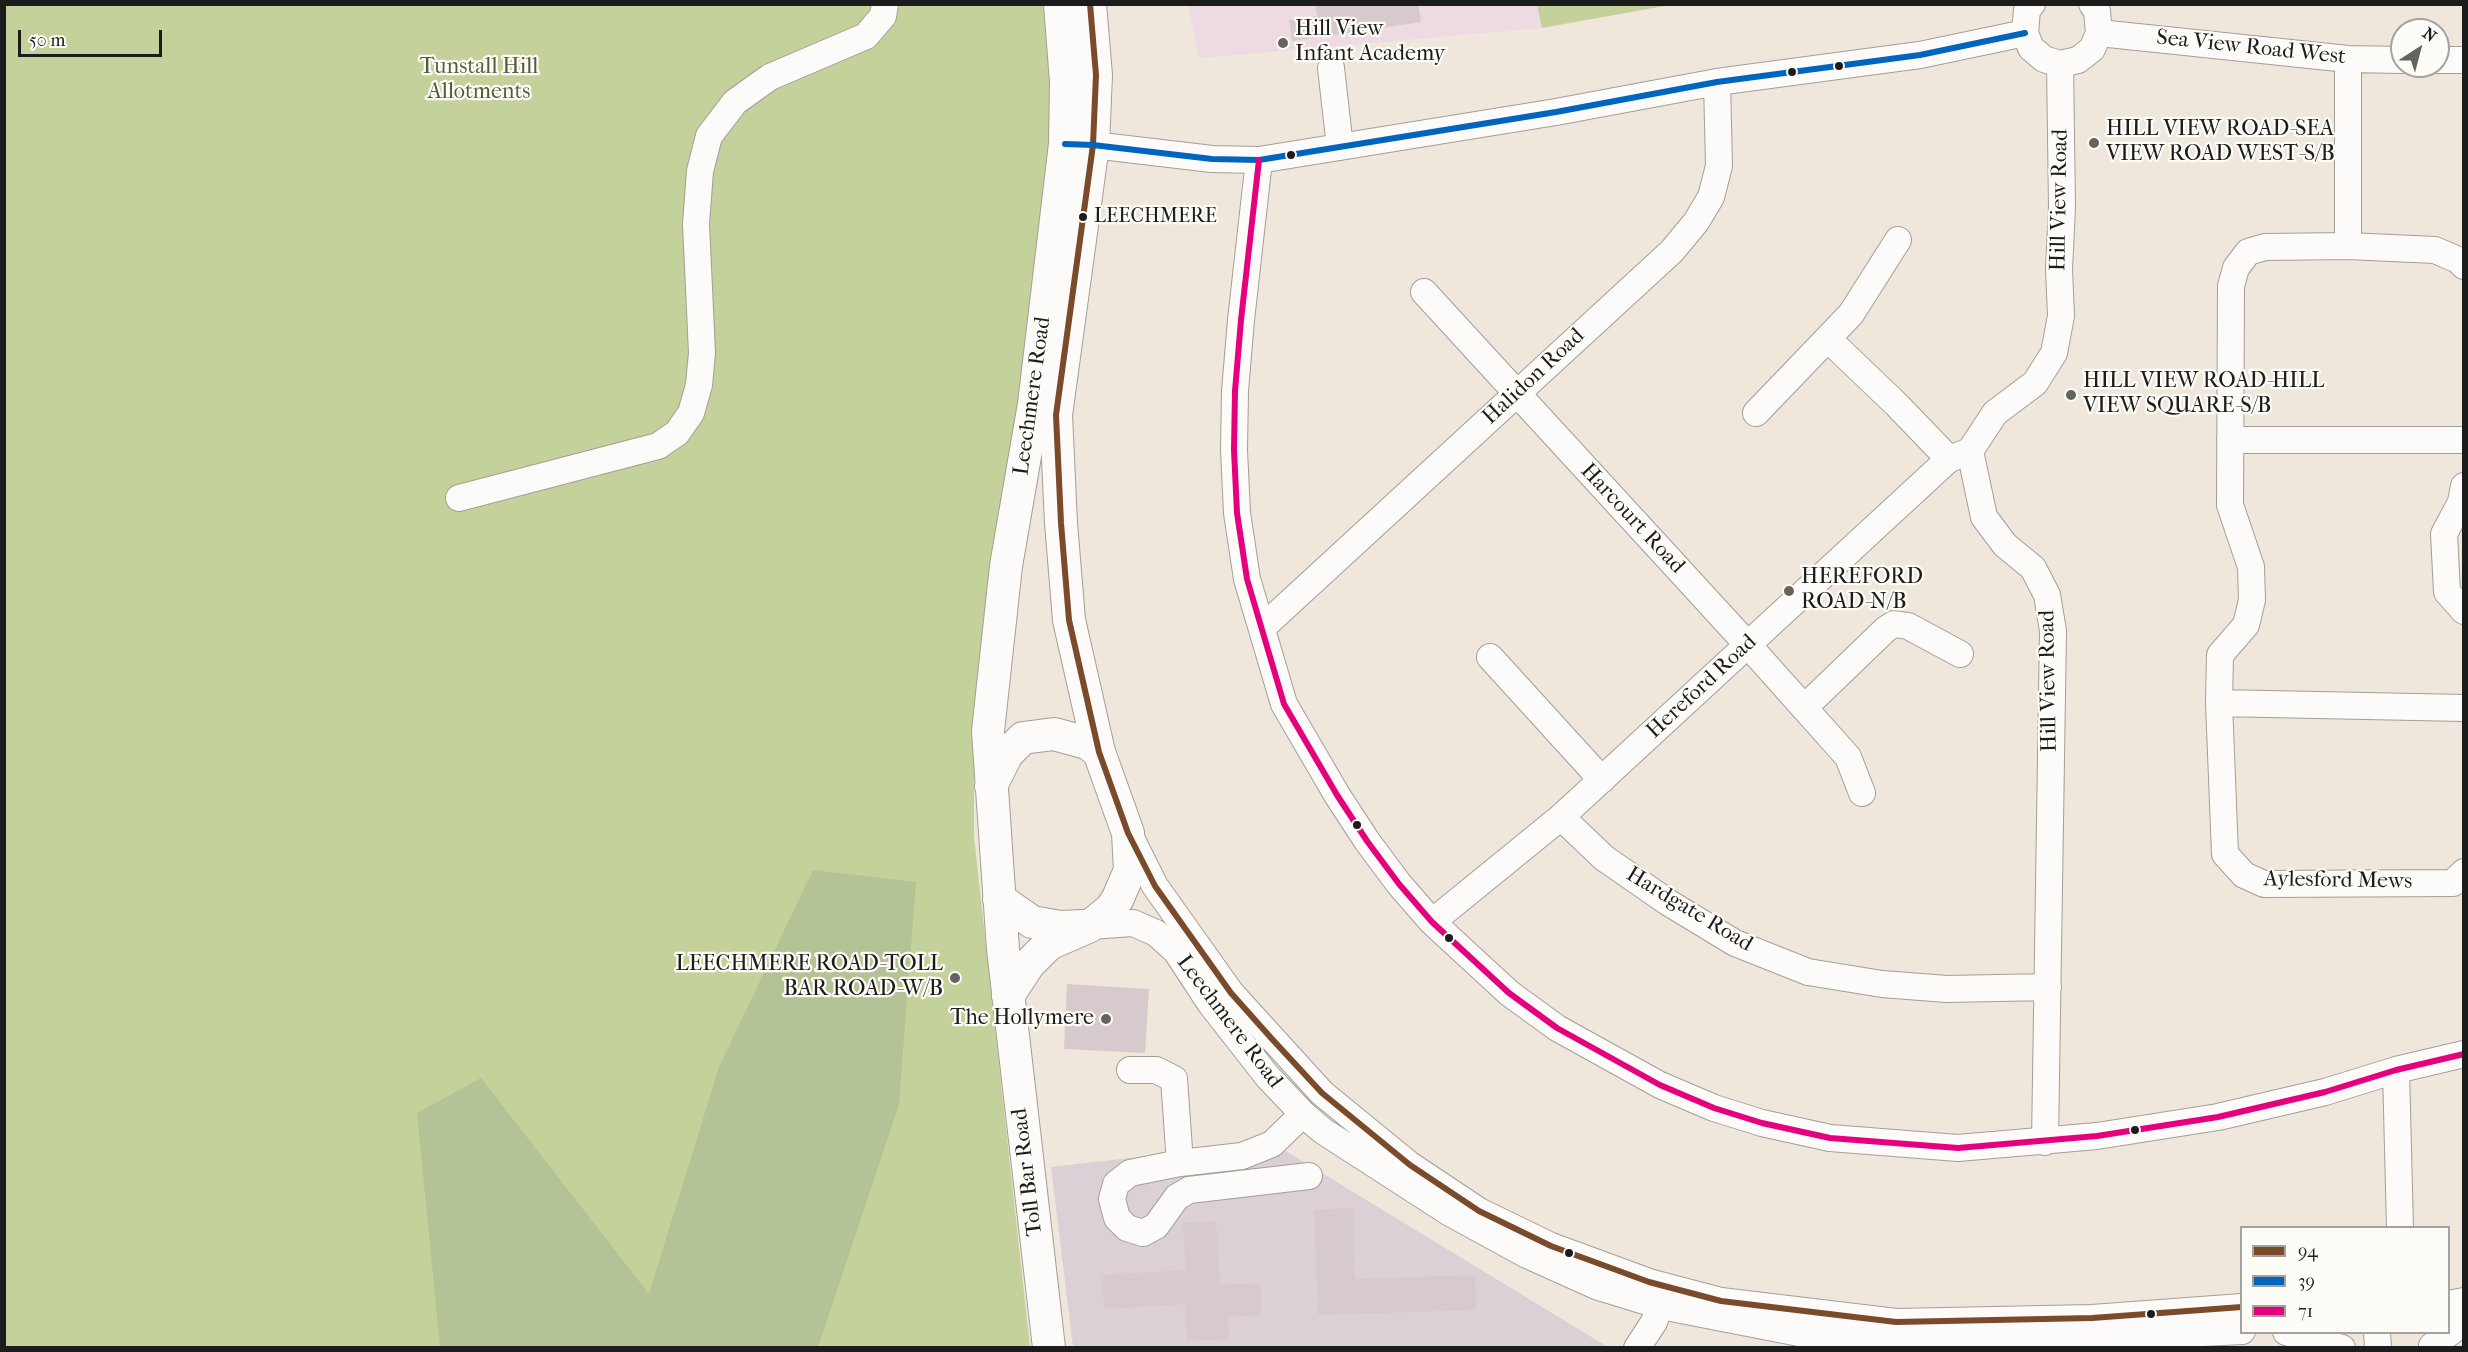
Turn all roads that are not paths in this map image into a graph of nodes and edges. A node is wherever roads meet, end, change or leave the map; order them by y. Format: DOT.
graph roads {
  1 [pos="885,4"];
  2 [pos="1060,4"];
  3 [pos="1090,4"];
  4 [pos="2032,4"];
  5 [pos="2092,4"];
  6 [pos="2025,33"];
  7 [pos="2099,33"];
  8 [pos="2348,59"];
  9 [pos="2390,60"];
  10 [pos="2060,64"];
  11 [pos="1331,68"];
  12 [pos="1717,82"];
  13 [pos="1079,144"];
  14 [pos="1340,147"];
  15 [pos="1259,160"];
  16 [pos="1898,240"];
  17 [pos="2348,246"];
  18 [pos="2463,266"];
  19 [pos="1424,292"];
  20 [pos="1828,339"];
  21 [pos="1517,393"];
  22 [pos="1756,412"];
  23 [pos="2230,440"];
  24 [pos="2463,441"];
  25 [pos="1959,455"];
  26 [pos="2463,486"];
  27 [pos="459,498"];
  28 [pos="2463,611"];
  29 [pos="1262,628"];
  30 [pos="1748,645"];
  31 [pos="1960,654"];
  32 [pos="1490,657"];
  33 [pos="2219,703"];
  34 [pos="1804,708"];
  35 [pos="2463,708"];
  36 [pos="1099,752"];
  37 [pos="1602,780"];
  38 [pos="991,786"];
  39 [pos="1862,793"];
  40 [pos="1561,817"];
  41 [pos="1128,833"];
  42 [pos="2463,872"];
  43 [pos="999,899"];
  44 [pos="1432,922"];
  45 [pos="1090,926"];
  46 [pos="1003,949"];
  47 [pos="2048,987"];
  48 [pos="1008,996"];
  49 [pos="2463,1054"];
  50 [pos="1130,1070"];
  51 [pos="2396,1070"];
  52 [pos="1303,1114"];
  53 [pos="2045,1142"];
  54 [pos="1180,1163"];
  55 [pos="1310,1176"];
  56 [pos="2400,1226"];
  57 [pos="1655,1294"];
  58 [pos="2240,1307"];
  59 [pos="2463,1322"];
  60 [pos="2450,1330"];
  61 [pos="2240,1331"];
  62 [pos="2293,1334"];
  63 [pos="1922,1345"];
  64 [pos="1049,1347"];
  65 [pos="1631,1347"];
  66 [pos="1637,1347"];
  67 [pos="2342,1347"];
  1 -- 27 [label="street"];
  2 -- 13 [label="main road, Leechmere Road"];
  3 -- 13 [label="main road, Leechmere Road"];
  4 -- 6 [label="street"];
  5 -- 7 [label="street"];
  6 -- 10 [label="street"];
  6 -- 12 [label="street"];
  7 -- 8 [label="street, Sea View Road West"];
  7 -- 10 [label="street"];
  8 -- 9 [label="street, Sea View Road West"];
  8 -- 17 [label="street"];
  10 -- 25 [label="street, Hill View Road"];
  11 -- 14 [label="street"];
  12 -- 14 [label="street"];
  12 -- 21 [label="street, Halidon Road"];
  13 -- 15 [label="street"];
  13 -- 36 [label="main road, Leechmere Road"];
  13 -- 38 [label="main road, Leechmere Road"];
  14 -- 15 [label="street"];
  15 -- 29 [label="street"];
  16 -- 20 [label="street"];
  17 -- 18 [label="street, Aylesford Mews"];
  17 -- 23 [label="street, Aylesford Mews"];
  19 -- 21 [label="street, Harcourt Road"];
  20 -- 22 [label="street"];
  20 -- 25 [label="street"];
  21 -- 29 [label="street, Halidon Road"];
  21 -- 30 [label="street, Harcourt Road"];
  23 -- 24 [label="street"];
  23 -- 33 [label="street, Aylesford Mews"];
  25 -- 30 [label="street, Hereford Road"];
  25 -- 47 [label="street, Hill View Road"];
  26 -- 28 [label="street"];
  29 -- 44 [label="street"];
  30 -- 34 [label="street, Harcourt Road"];
  30 -- 37 [label="street, Hereford Road"];
  31 -- 34 [label="street"];
  32 -- 37 [label="street"];
  33 -- 35 [label="street"];
  33 -- 42 [label="street, Aylesford Mews"];
  34 -- 39 [label="street, Harcourt Road"];
  36 -- 38 [label="main road"];
  36 -- 41 [label="main road, Leechmere Road"];
  37 -- 40 [label="street, Hereford Road"];
  38 -- 43 [label="main road, Leechmere Road"];
  40 -- 44 [label="street, Hereford Road"];
  40 -- 47 [label="street, Hardgate Road"];
  41 -- 45 [label="main road"];
  41 -- 57 [label="street, Leechmere Road"];
  43 -- 45 [label="main road, Leechmere Road"];
  43 -- 46 [label="main road, Leechmere Road"];
  44 -- 53 [label="street"];
  45 -- 48 [label="main road"];
  45 -- 52 [label="street, Leechmere Road"];
  46 -- 48 [label="main road, Toll Bar Road"];
  47 -- 53 [label="street, Hill View Road"];
  48 -- 64 [label="main road, Toll Bar Road"];
  49 -- 51 [label="street"];
  50 -- 54 [label="street"];
  51 -- 53 [label="street"];
  51 -- 56 [label="street"];
  52 -- 54 [label="street"];
  52 -- 57 [label="street, Leechmere Road"];
  54 -- 55 [label="street"];
  57 -- 58 [label="street, Leechmere Road"];
  57 -- 63 [label="street, Leechmere Road"];
  57 -- 65 [label="street"];
  57 -- 66 [label="street"];
  59 -- 60 [label="street"];
  61 -- 63 [label="street, Leechmere Road"];
  62 -- 67 [label="street"];
}
